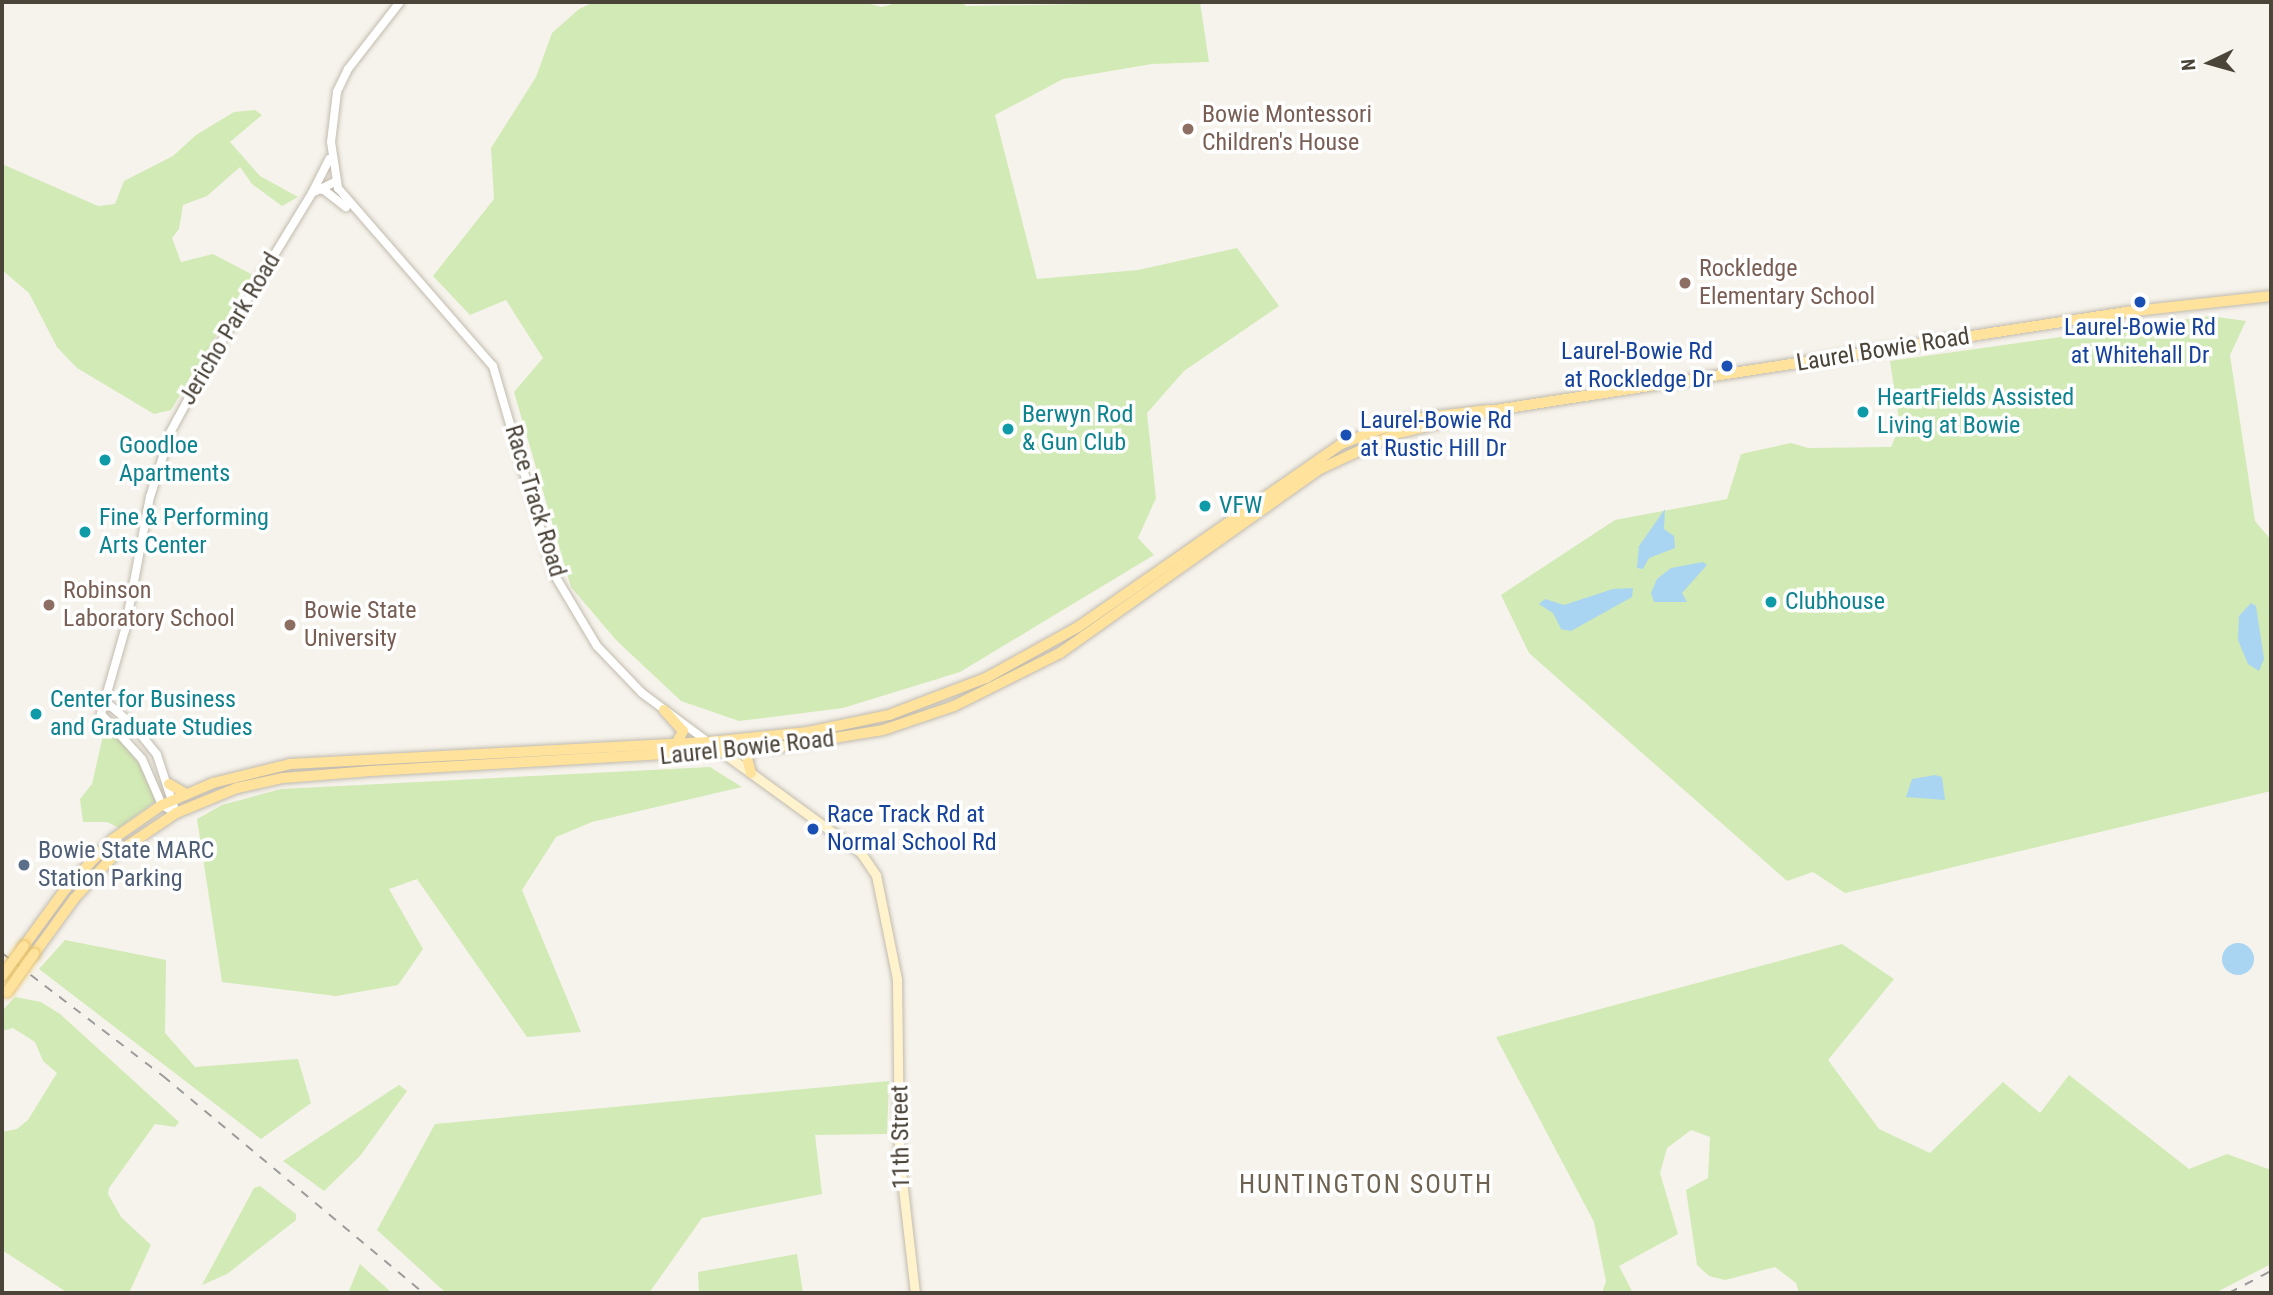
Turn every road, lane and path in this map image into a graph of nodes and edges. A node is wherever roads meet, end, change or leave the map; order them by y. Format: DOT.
graph roads {
  1 [pos="400,2"];
  2 [pos="331,149"];
  3 [pos="335,182"];
  4 [pos="314,191"];
  5 [pos="358,214"];
  6 [pos="2271,296"];
  7 [pos="1495,410"];
  8 [pos="105,701"];
  9 [pos="664,710"];
  10 [pos="708,742"];
  11 [pos="676,744"];
  12 [pos="752,750"];
  13 [pos="723,753"];
  14 [pos="751,773"];
  15 [pos="169,784"];
  16 [pos="186,794"];
  17 [pos="174,800"];
  18 [pos="162,805"];
  19 [pos="176,813"];
  20 [pos="2,976"];
  21 [pos="897,979"];
  22 [pos="4,995"];
  23 [pos="915,1293"];
  1 -- 2 [label="street, Race Track Road"];
  2 -- 3 [label="street, Race Track Road"];
  2 -- 4 [label="street, Jericho Park Road"];
  3 -- 4 [label="street"];
  3 -- 5 [label="street, Race Track Road"];
  4 -- 5 [label="street"];
  4 -- 8 [label="street, Jericho Park Road"];
  5 -- 9 [label="street, Race Track Road"];
  6 -- 7 [label="main road, Laurel Bowie Road"];
  7 -- 10 [label="main road, Laurel Bowie Road"];
  7 -- 12 [label="main road, Laurel Bowie Road"];
  8 -- 15 [label="street"];
  8 -- 18 [label="street, Jericho Park Road"];
  9 -- 10 [label="street, Race Track Road"];
  9 -- 11 [label="main road"];
  10 -- 11 [label="main road, Laurel Bowie Road"];
  10 -- 13 [label="main road, Race Track Road"];
  11 -- 16 [label="main road, Laurel Bowie Road"];
  12 -- 13 [label="main road, Laurel Bowie Road"];
  12 -- 14 [label="main road"];
  13 -- 14 [label="main road, Race Track Road"];
  13 -- 19 [label="main road, Laurel Bowie Road"];
  14 -- 21 [label="main road, Race Track Road"];
  15 -- 16 [label="main road"];
  15 -- 17 [label="street"];
  16 -- 17 [label="main road, Laurel Bowie Road"];
  17 -- 18 [label="main road, Laurel Bowie Road"];
  17 -- 19 [label="street"];
  18 -- 19 [label="street"];
  18 -- 20 [label="main road, Laurel Bowie Road, bridge"];
  19 -- 22 [label="main road, Laurel Bowie Road, bridge"];
  21 -- 23 [label="main road, 11th Street"];
}
